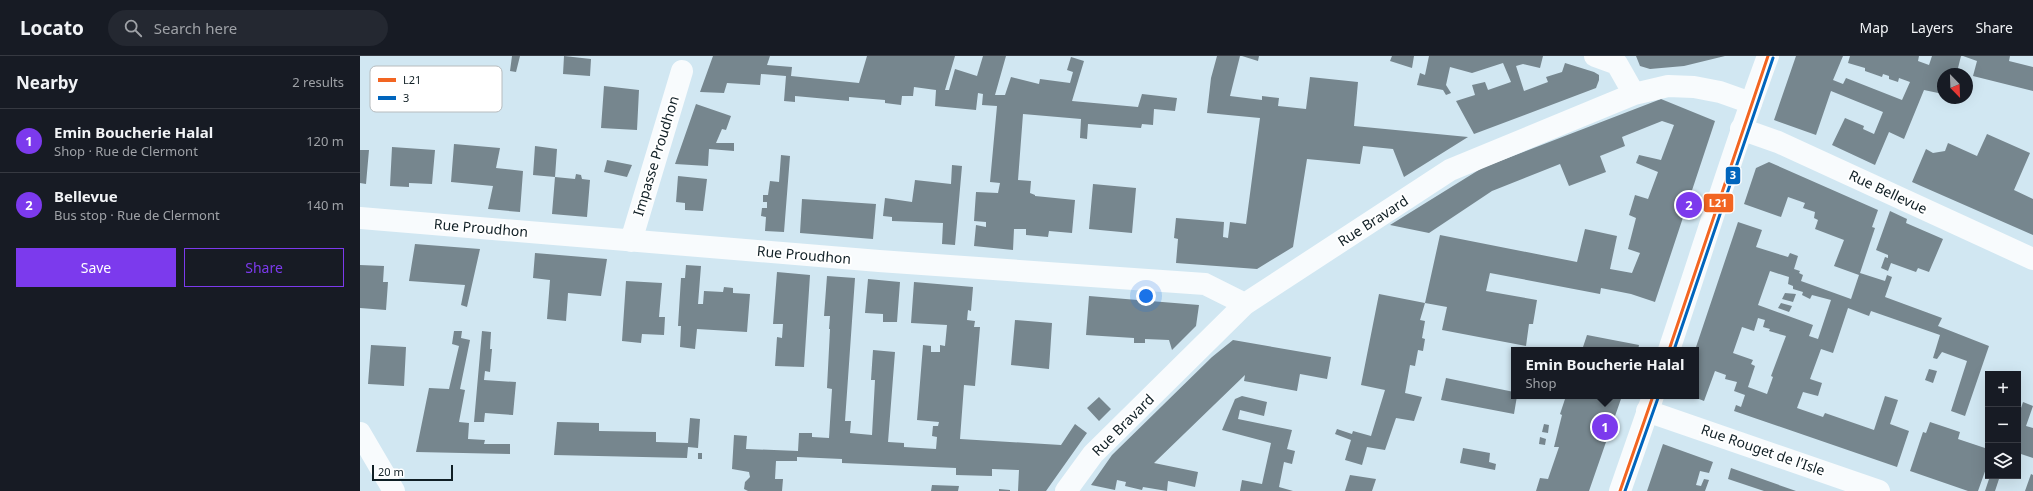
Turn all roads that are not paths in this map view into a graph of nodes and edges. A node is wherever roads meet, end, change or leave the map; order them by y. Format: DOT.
graph roads {
  1 [pos="1595,56"];
  2 [pos="1768,56"];
  3 [pos="1616,60"];
  4 [pos="682,71"];
  5 [pos="1634,94"];
  6 [pos="1751,103"];
  7 [pos="1741,129"];
  8 [pos="360,218"];
  9 [pos="631,241"];
  10 [pos="2033,259"];
  11 [pos="1245,304"];
  12 [pos="1670,347"];
  13 [pos="1650,403"];
  14 [pos="360,433"];
  15 [pos="394,491"];
  16 [pos="1066,491"];
  17 [pos="1620,491"];
  18 [pos="1879,491"];
  1 -- 3 [label="street"];
  2 -- 6 [label="street"];
  3 -- 5 [label="street"];
  4 -- 9 [label="street, Impasse Proudhon"];
  5 -- 6 [label="street, Rue Bravard"];
  5 -- 11 [label="street, Rue Bravard"];
  6 -- 7 [label="street"];
  7 -- 10 [label="street, Rue Bellevue"];
  7 -- 12 [label="street"];
  8 -- 9 [label="street, Rue Proudhon"];
  9 -- 11 [label="street, Rue Proudhon"];
  11 -- 16 [label="street, Rue Bravard"];
  13 -- 17 [label="street"];
  13 -- 18 [label="street, Rue Rouget de l'Isle"];
  14 -- 15 [label="street"];
}
